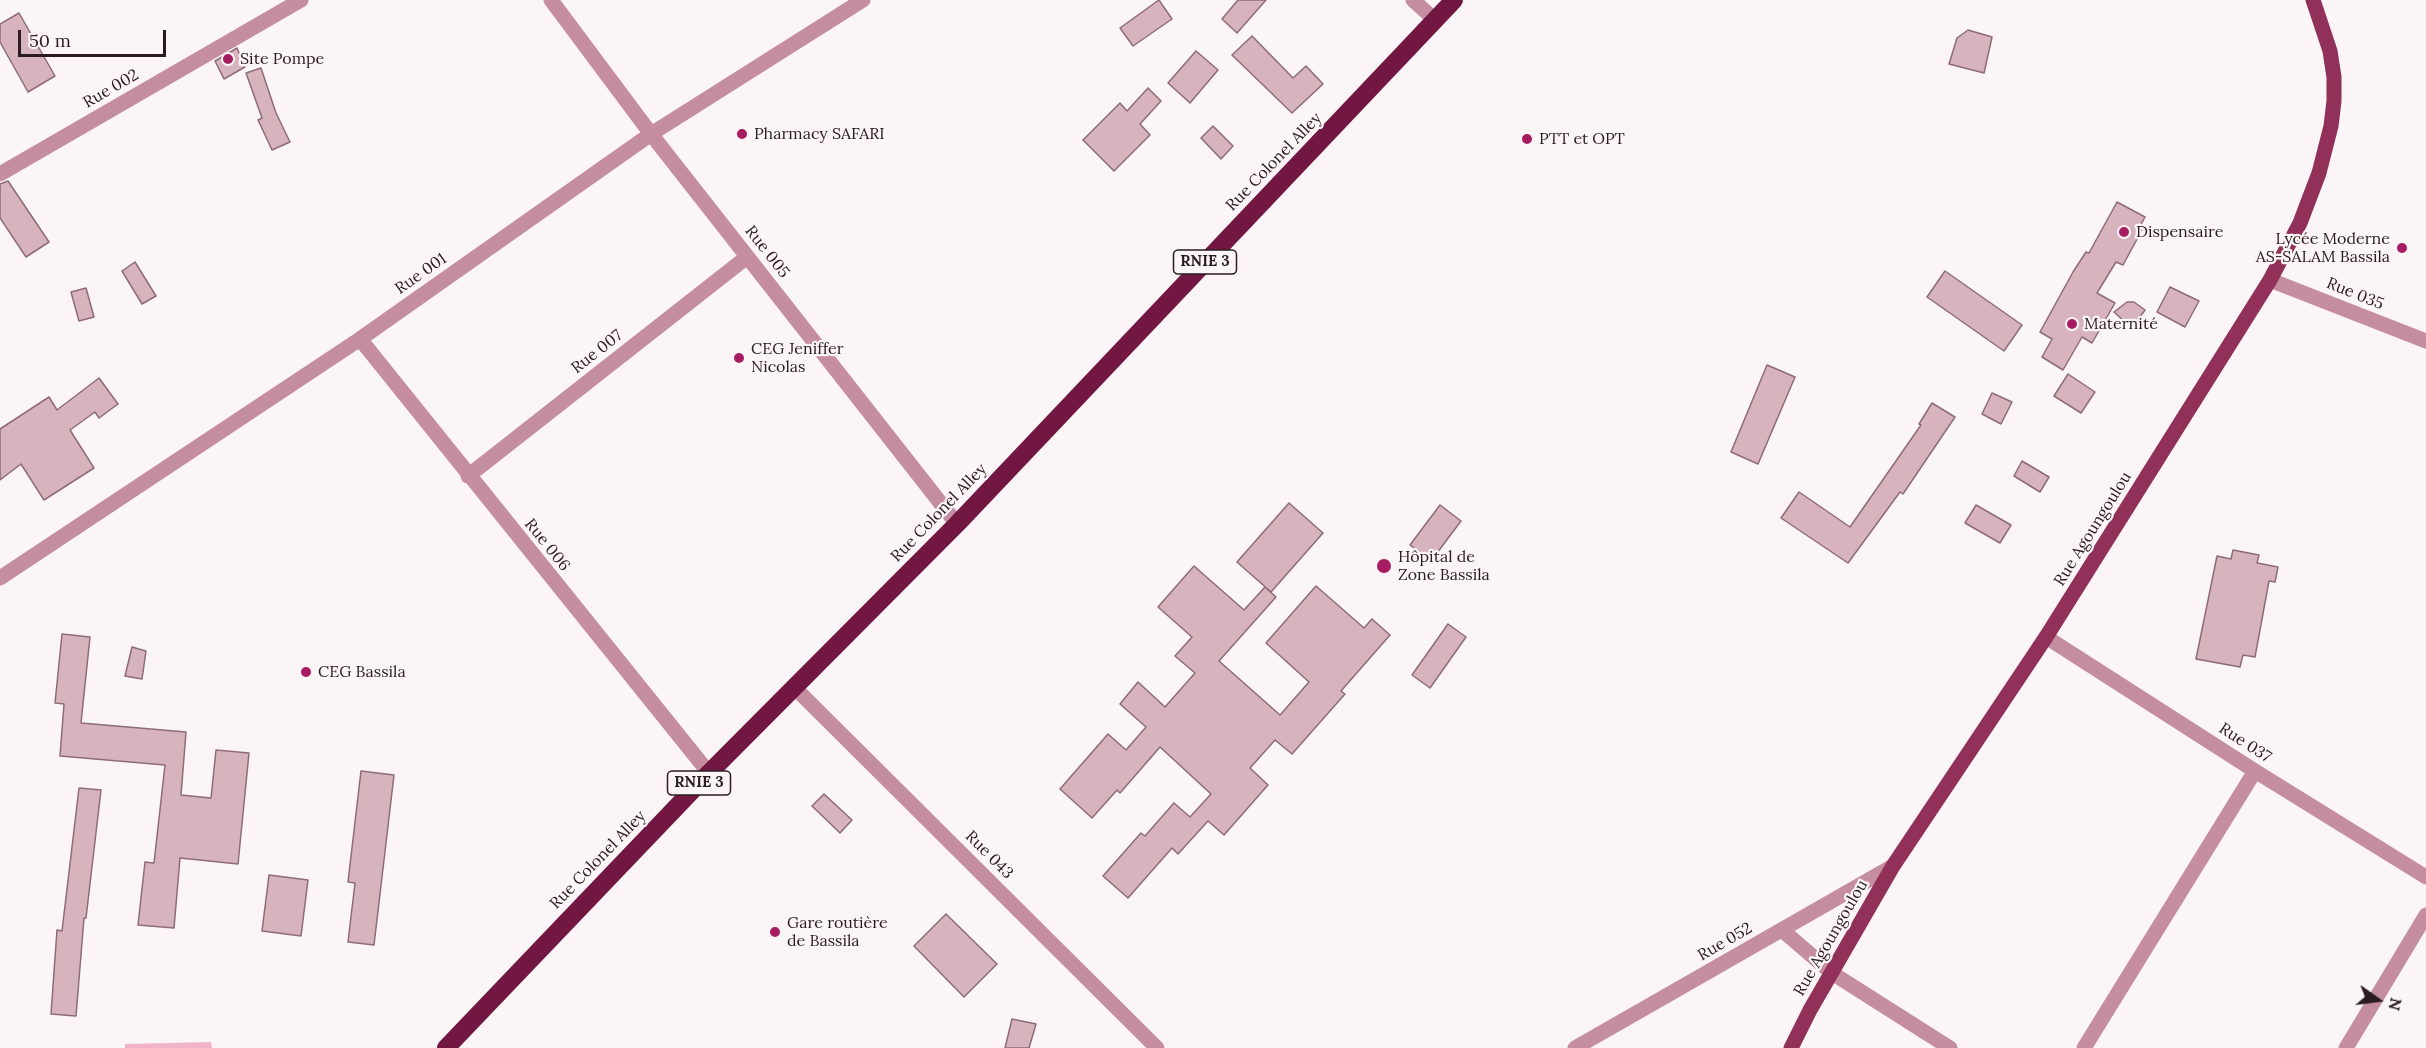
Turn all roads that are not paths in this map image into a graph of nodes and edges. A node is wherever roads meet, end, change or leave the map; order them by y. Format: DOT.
graph roads {
  1 [pos="301,0"];
  2 [pos="551,0"];
  3 [pos="863,0"];
  4 [pos="1413,0"];
  5 [pos="1454,0"];
  6 [pos="2313,0"];
  7 [pos="1436,20"];
  8 [pos="651,134"];
  9 [pos="0,174"];
  10 [pos="747,257"];
  11 [pos="2270,280"];
  12 [pos="360,339"];
  13 [pos="2426,341"];
  14 [pos="468,476"];
  15 [pos="957,524"];
  16 [pos="0,578"];
  17 [pos="2046,637"];
  18 [pos="795,688"];
  19 [pos="2255,771"];
  20 [pos="709,773"];
  21 [pos="1893,866"];
  22 [pos="2426,877"];
  23 [pos="2426,915"];
  24 [pos="1782,930"];
  25 [pos="1832,973"];
  26 [pos="446,1048"];
  27 [pos="1157,1048"];
  28 [pos="1575,1048"];
  29 [pos="1791,1048"];
  30 [pos="1950,1048"];
  31 [pos="2084,1048"];
  32 [pos="2346,1048"];
  1 -- 9 [label="street, Rue 002"];
  2 -- 8 [label="street, Rue 005"];
  3 -- 8 [label="street, Rue 001"];
  4 -- 7 [label="street"];
  5 -- 7 [label="highway, Rue Colonel Alley / RNIE 3"];
  6 -- 11 [label="main road, Rue Agoungoulou"];
  7 -- 15 [label="highway, Rue Colonel Alley / RNIE 3"];
  8 -- 10 [label="street, Rue 005"];
  8 -- 12 [label="street, Rue 001"];
  10 -- 14 [label="street, Rue 007"];
  10 -- 15 [label="street, Rue 005"];
  11 -- 13 [label="street, Rue 035"];
  11 -- 17 [label="main road, Rue Agoungoulou"];
  12 -- 14 [label="street, Rue 006"];
  12 -- 16 [label="street, Rue 001"];
  14 -- 20 [label="street, Rue 006"];
  15 -- 18 [label="highway, Rue Colonel Alley / RNIE 3"];
  17 -- 19 [label="street, Rue 037"];
  17 -- 21 [label="main road, Rue Agoungoulou"];
  18 -- 20 [label="highway, Rue Colonel Alley / RNIE 3"];
  18 -- 27 [label="street, Rue 043"];
  19 -- 22 [label="street, Rue 037"];
  19 -- 31 [label="street"];
  20 -- 26 [label="highway, Rue Colonel Alley / RNIE 3"];
  21 -- 24 [label="street, Rue 052"];
  21 -- 25 [label="main road, Rue Agoungoulou"];
  23 -- 32 [label="street"];
  24 -- 25 [label="street"];
  24 -- 28 [label="street, Rue 052"];
  25 -- 29 [label="main road, Rue Agoungoulou"];
  25 -- 30 [label="street"];
}
